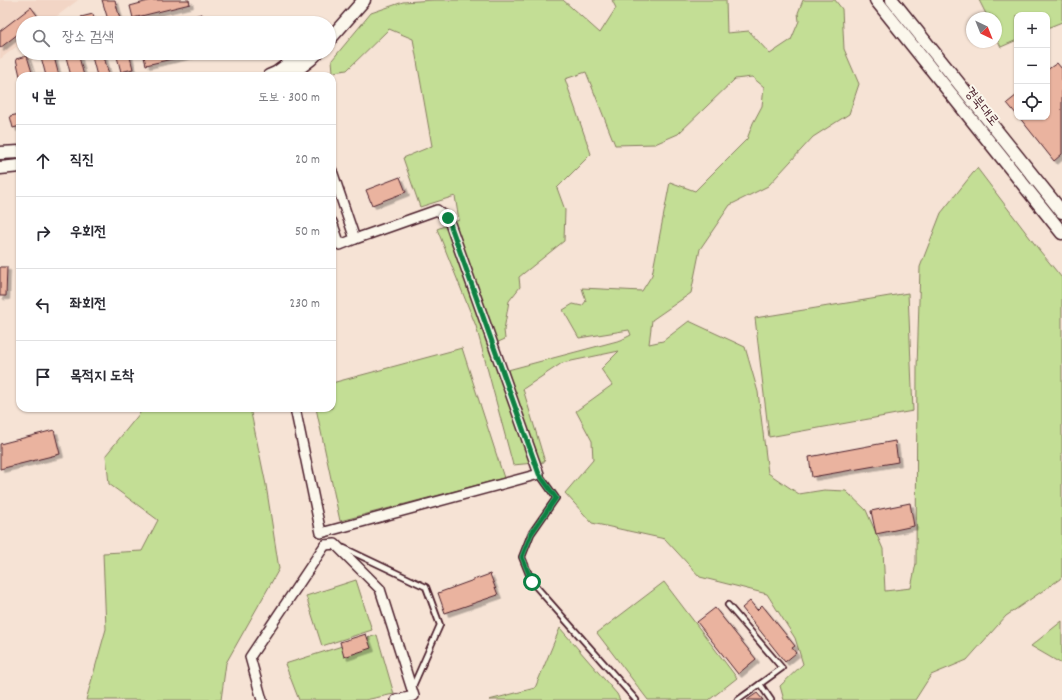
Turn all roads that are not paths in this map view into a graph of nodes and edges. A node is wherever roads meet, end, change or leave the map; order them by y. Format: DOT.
graph roads {
  1 [pos="353,0"];
  2 [pos="364,0"];
  3 [pos="876,0"];
  4 [pos="892,0"];
  5 [pos="336,19"];
  6 [pos="336,32"];
  7 [pos="294,60"];
  8 [pos="310,60"];
  9 [pos="277,72"];
  10 [pos="297,72"];
  11 [pos="16,152"];
  12 [pos="0,153"];
  13 [pos="16,166"];
  14 [pos="0,168"];
  15 [pos="336,183"];
  16 [pos="1062,212"];
  17 [pos="1062,233"];
  18 [pos="355,239"];
  19 [pos="336,246"];
  20 [pos="296,412"];
  21 [pos="539,474"];
  22 [pos="321,534"];
  23 [pos="335,544"];
  24 [pos="325,545"];
  25 [pos="728,606"];
  26 [pos="760,684"];
  27 [pos="414,694"];
  28 [pos="262,700"];
  29 [pos="396,700"];
  30 [pos="636,700"];
  31 [pos="738,700"];
  32 [pos="771,700"];
  1 -- 5 [label="street"];
  2 -- 6 [label="street"];
  3 -- 17 [label="street, 경북대로"];
  4 -- 16 [label="street, 경북대로"];
  7 -- 9 [label="street"];
  8 -- 10 [label="street"];
  11 -- 12 [label="street"];
  13 -- 14 [label="street"];
  15 -- 18 [label="street"];
  18 -- 19 [label="street"];
  18 -- 21 [label="street"];
  20 -- 22 [label="street"];
  21 -- 22 [label="street"];
  21 -- 30 [label="lane"];
  22 -- 24 [label="street"];
  23 -- 24 [label="street"];
  23 -- 27 [label="street"];
  23 -- 27 [label="lane"];
  24 -- 28 [label="street"];
  25 -- 26 [label="lane"];
  26 -- 31 [label="lane"];
  26 -- 32 [label="lane"];
  27 -- 29 [label="street"];
}
